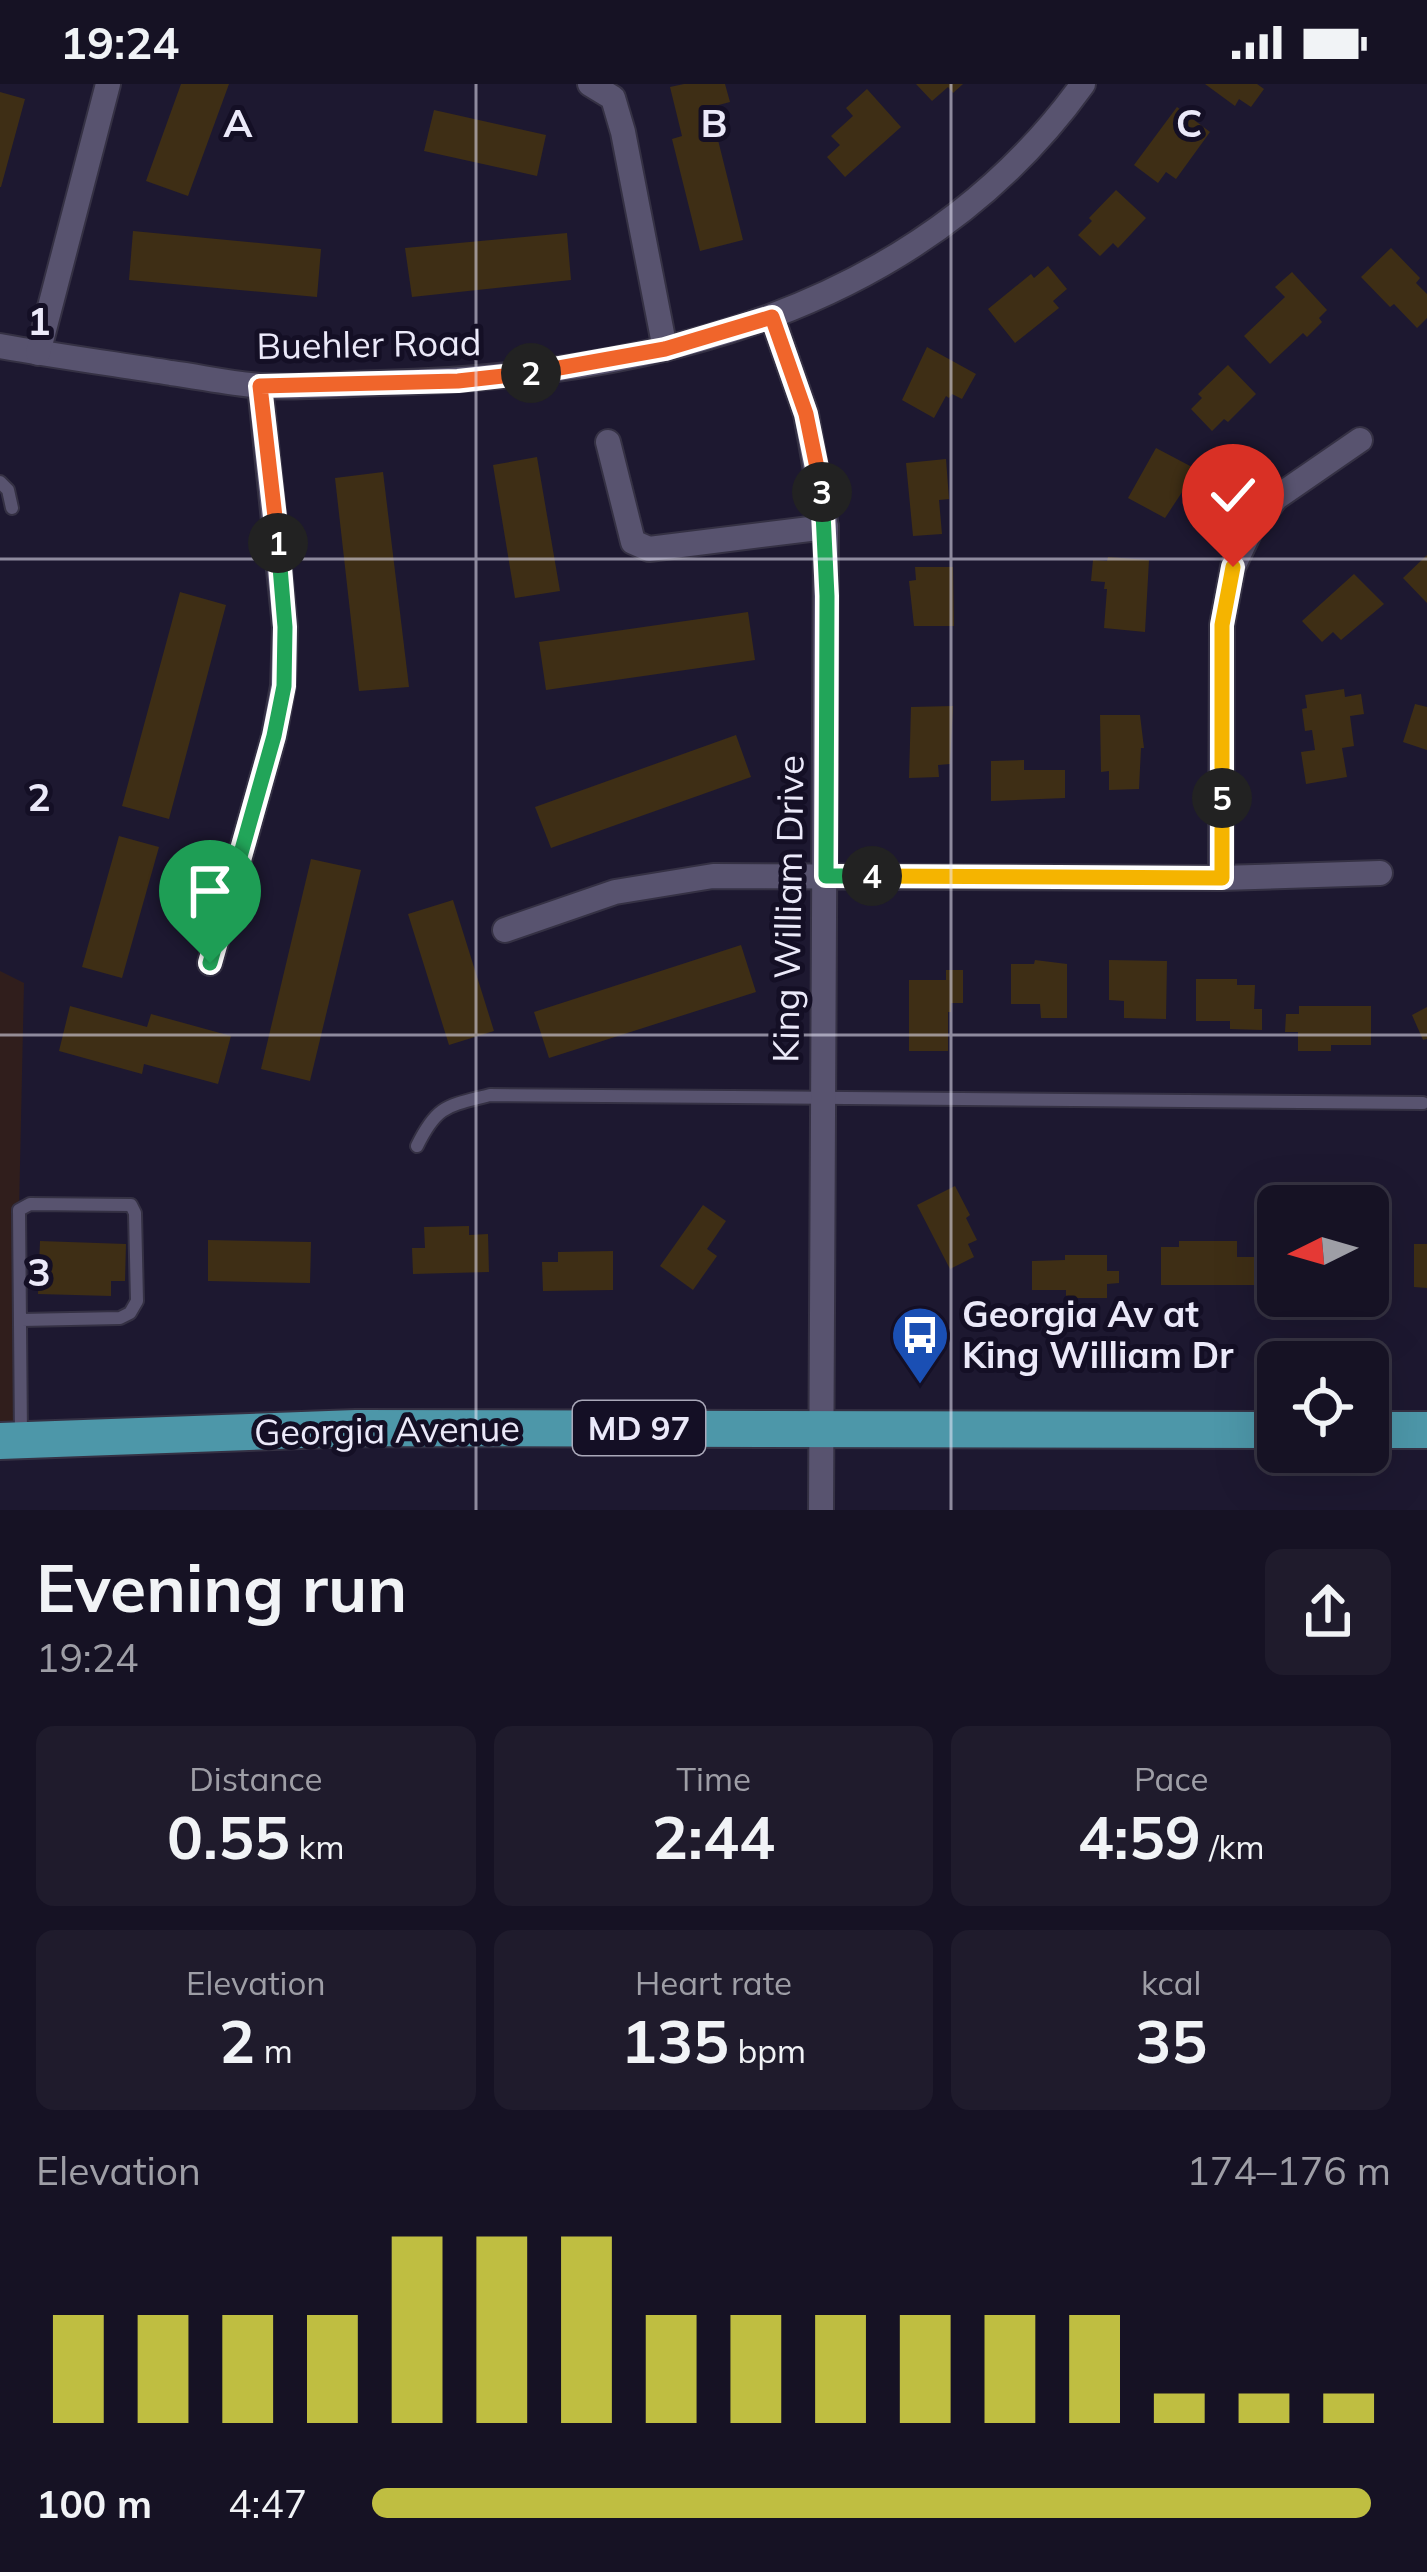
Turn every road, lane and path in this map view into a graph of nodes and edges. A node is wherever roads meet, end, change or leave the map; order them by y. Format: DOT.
graph roads {
  1 [pos="108,84"];
  2 [pos="590,84"];
  3 [pos="1083,84"];
  4 [pos="772,317"];
  5 [pos="0,346"];
  6 [pos="665,349"];
  7 [pos="38,353"];
  8 [pos="260,386"];
  9 [pos="1360,440"];
  10 [pos="608,442"];
  11 [pos="0,482"];
  12 [pos="12,508"];
  13 [pos="826,527"];
  14 [pos="1381,872"];
  15 [pos="826,876"];
  16 [pos="1222,878"];
  17 [pos="505,930"];
  18 [pos="210,963"];
  19 [pos="821,1097"];
  20 [pos="1423,1103"];
  21 [pos="417,1146"];
  22 [pos="21,1320"];
  23 [pos="821,1428"];
  24 [pos="1257,1430"];
  25 [pos="1389,1430"];
  26 [pos="1427,1430"];
  27 [pos="11,1440"];
  28 [pos="821,1510"];
  1 -- 7 [label="street"];
  2 -- 6 [label="street"];
  3 -- 4 [label="street, Buehler Road"];
  4 -- 6 [label="street, Buehler Road"];
  4 -- 13 [label="street, King William Drive"];
  5 -- 7 [label="street, Buehler Road"];
  6 -- 8 [label="street, Buehler Road"];
  7 -- 8 [label="street, Buehler Road"];
  8 -- 18 [label="street"];
  9 -- 16 [label="street"];
  10 -- 13 [label="street"];
  11 -- 12 [label="lane"];
  13 -- 15 [label="street, King William Drive"];
  14 -- 16 [label="street"];
  15 -- 16 [label="street"];
  15 -- 17 [label="street"];
  15 -- 19 [label="street, King William Drive"];
  19 -- 20 [label="lane"];
  19 -- 21 [label="lane"];
  19 -- 23 [label="street, King William Drive"];
  22 -- 22 [label="lane"];
  22 -- 27 [label="lane"];
  23 -- 24 [label="main road, Georgia Avenue / MD 97"];
  23 -- 27 [label="main road, Georgia Avenue / MD 97"];
  23 -- 28 [label="street, King William Drive"];
  25 -- 26 [label="main road"];
}
